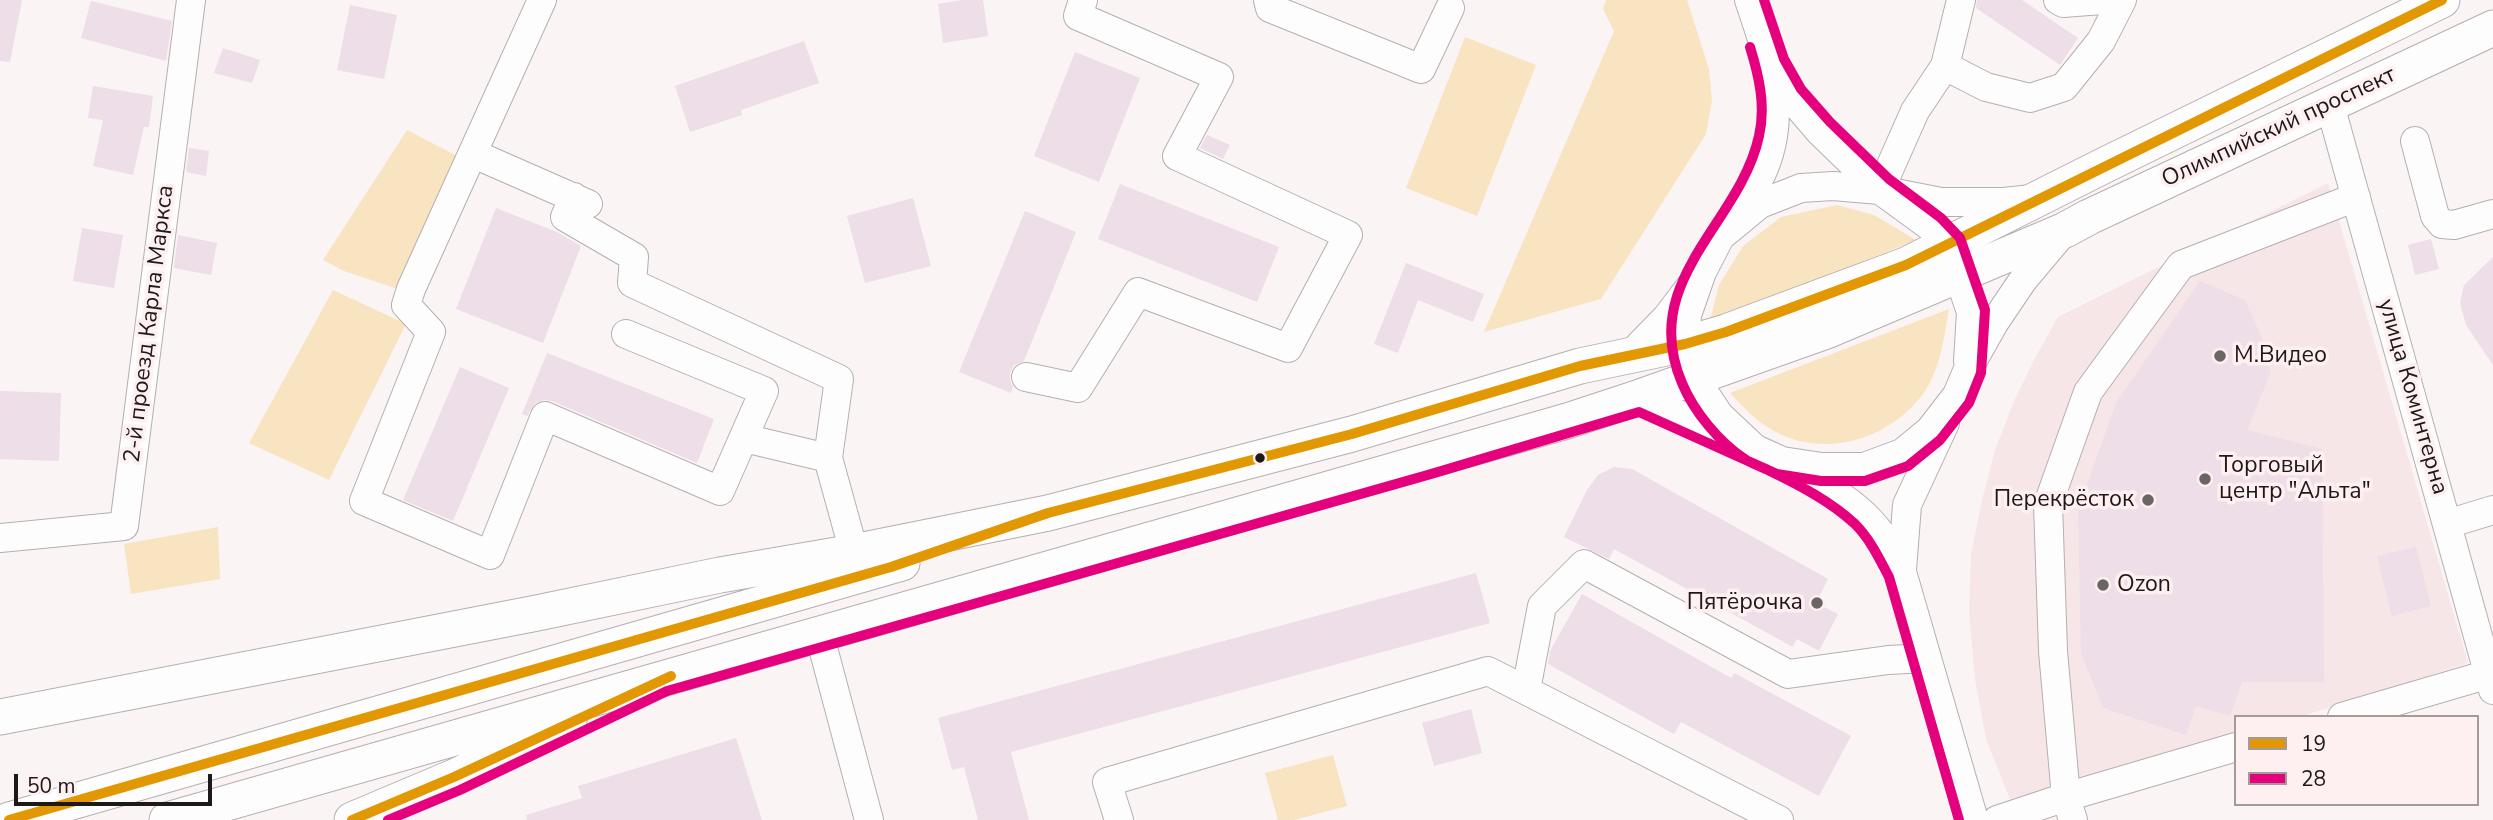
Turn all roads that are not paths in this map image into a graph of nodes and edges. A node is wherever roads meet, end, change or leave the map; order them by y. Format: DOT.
graph roads {
  1 [pos="191,0"];
  2 [pos="542,0"];
  3 [pos="1083,0"];
  4 [pos="1268,0"];
  5 [pos="1749,0"];
  6 [pos="1961,0"];
  7 [pos="2058,0"];
  8 [pos="2102,0"];
  9 [pos="2122,0"];
  10 [pos="2442,0"];
  11 [pos="1450,8"];
  12 [pos="2493,28"];
  13 [pos="1771,65"];
  14 [pos="1945,66"];
  15 [pos="2330,105"];
  16 [pos="2415,141"];
  17 [pos="474,153"];
  18 [pos="1880,190"];
  19 [pos="2356,197"];
  20 [pos="2038,198"];
  21 [pos="2493,214"];
  22 [pos="2065,230"];
  23 [pos="1720,237"];
  24 [pos="1953,260"];
  25 [pos="1702,272"];
  26 [pos="626,334"];
  27 [pos="1631,354"];
  28 [pos="1689,360"];
  29 [pos="1968,369"];
  30 [pos="1026,377"];
  31 [pos="1957,395"];
  32 [pos="1640,397"];
  33 [pos="744,439"];
  34 [pos="1754,448"];
  35 [pos="828,458"];
  36 [pos="1782,461"];
  37 [pos="2493,510"];
  38 [pos="1048,513"];
  39 [pos="2447,524"];
  40 [pos="0,538"];
  41 [pos="854,552"];
  42 [pos="1902,572"];
  43 [pos="819,633"];
  44 [pos="1927,657"];
  45 [pos="662,678"];
  46 [pos="2491,682"];
  47 [pos="1526,690"];
  48 [pos="2351,715"];
  49 [pos="0,717"];
  50 [pos="2234,748"];
  51 [pos="2070,808"];
  52 [pos="9,820"];
  53 [pos="167,820"];
  54 [pos="352,820"];
  55 [pos="869,820"];
  56 [pos="1119,820"];
  57 [pos="1779,820"];
  58 [pos="1973,820"];
  59 [pos="1997,820"];
  1 -- 40 [label="street, 2-й проезд Карла Маркса"];
  2 -- 17 [label="street"];
  3 -- 30 [label="street"];
  4 -- 11 [label="street"];
  5 -- 13 [label="street"];
  6 -- 14 [label="street"];
  7 -- 8 [label="street"];
  9 -- 14 [label="street"];
  10 -- 20 [label="main road, Олимпийский проспект"];
  12 -- 15 [label="main road, Олимпийский проспект"];
  13 -- 18 [label="street"];
  13 -- 23 [label="street"];
  14 -- 18 [label="street"];
  15 -- 19 [label="street, улица Коминтерна"];
  15 -- 22 [label="main road, Олимпийский проспект"];
  16 -- 21 [label="street"];
  17 -- 33 [label="street"];
  17 -- 35 [label="street"];
  18 -- 20 [label="street, Олимпийский проспект"];
  18 -- 23 [label="street, Олимпийский проспект"];
  18 -- 24 [label="street"];
  19 -- 39 [label="street, улица Коминтерна"];
  19 -- 51 [label="street"];
  20 -- 24 [label="main road, Олимпийский проспект"];
  22 -- 24 [label="main road, Олимпийский проспект"];
  22 -- 29 [label="street, Олимпийский проспект"];
  23 -- 25 [label="street, Олимпийский проспект"];
  24 -- 28 [label="main road, Олимпийский проспект"];
  24 -- 29 [label="street, Олимпийский проспект"];
  25 -- 27 [label="street, Олимпийский проспект"];
  25 -- 28 [label="street, Олимпийский проспект"];
  26 -- 33 [label="street"];
  27 -- 28 [label="main road, Олимпийский проспект"];
  27 -- 38 [label="main road, Олимпийский проспект"];
  28 -- 32 [label="main road, Олимпийский проспект"];
  28 -- 34 [label="street, Олимпийский проспект"];
  29 -- 31 [label="street, Олимпийский проспект"];
  31 -- 36 [label="street, Олимпийский проспект"];
  31 -- 42 [label="street"];
  32 -- 34 [label="street, Олимпийский проспект"];
  32 -- 43 [label="main road, Олимпийский проспект"];
  33 -- 35 [label="street"];
  34 -- 36 [label="street, Олимпийский проспект"];
  35 -- 41 [label="street"];
  36 -- 42 [label="street"];
  37 -- 39 [label="street"];
  38 -- 41 [label="main road"];
  38 -- 52 [label="main road"];
  39 -- 46 [label="street, улица Коминтерна"];
  41 -- 49 [label="main road"];
  42 -- 44 [label="street"];
  43 -- 45 [label="main road, Олимпийский проспект"];
  43 -- 55 [label="street"];
  44 -- 47 [label="street"];
  44 -- 58 [label="street"];
  45 -- 53 [label="main road"];
  45 -- 54 [label="main road"];
  46 -- 48 [label="street"];
  47 -- 56 [label="street"];
  47 -- 57 [label="street"];
  50 -- 51 [label="street"];
  51 -- 59 [label="street"];
}
